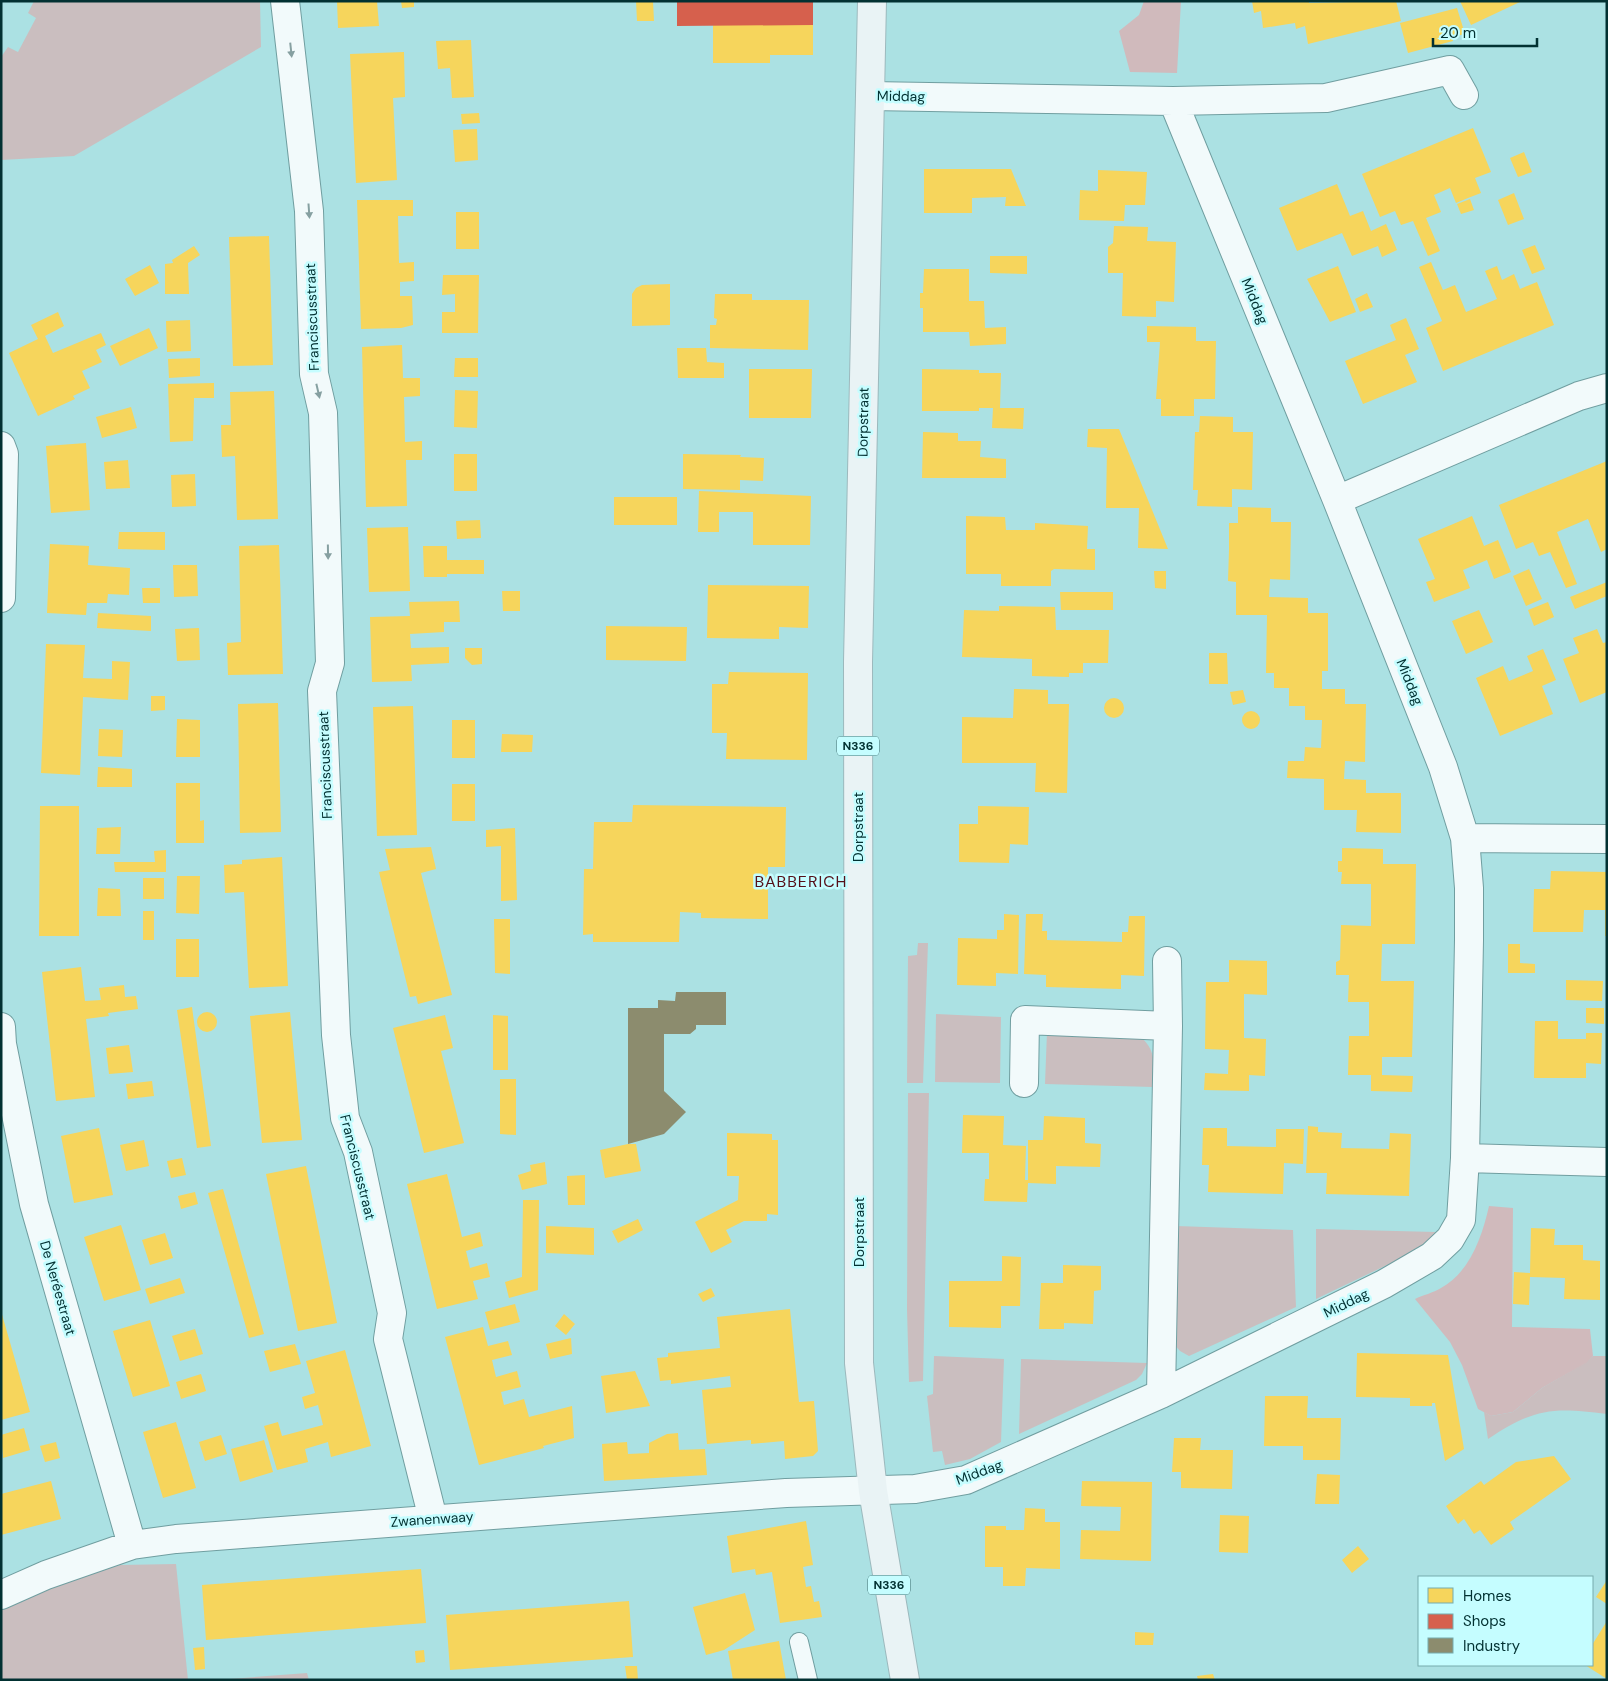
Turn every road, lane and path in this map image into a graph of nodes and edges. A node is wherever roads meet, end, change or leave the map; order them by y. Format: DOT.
graph roads {
  1 [pos="285,1"];
  2 [pos="872,1"];
  3 [pos="1464,95"];
  4 [pos="870,96"];
  5 [pos="1172,101"];
  6 [pos="1607,388"];
  7 [pos="1,446"];
  8 [pos="1337,500"];
  9 [pos="1,598"];
  10 [pos="1465,838"];
  11 [pos="1607,839"];
  12 [pos="1167,961"];
  13 [pos="1168,1026"];
  14 [pos="2,1038"];
  15 [pos="1024,1082"];
  16 [pos="1465,1158"];
  17 [pos="1607,1162"];
  18 [pos="1161,1394"];
  19 [pos="873,1491"];
  20 [pos="433,1519"];
  21 [pos="132,1545"];
  22 [pos="1,1595"];
  23 [pos="799,1642"];
  24 [pos="808,1680"];
  25 [pos="905,1680"];
  1 -- 20 [label="street, Franciscusstraat, one-way"];
  2 -- 4 [label="main road, Dorpstraat / N336"];
  3 -- 5 [label="street, Middag"];
  4 -- 5 [label="street, Middag"];
  4 -- 19 [label="main road, Dorpstraat / N336"];
  5 -- 8 [label="street, Middag"];
  6 -- 8 [label="street"];
  7 -- 9 [label="street"];
  8 -- 10 [label="street, Middag"];
  10 -- 11 [label="street"];
  10 -- 16 [label="street, Middag"];
  12 -- 13 [label="street"];
  13 -- 15 [label="street"];
  13 -- 18 [label="street"];
  14 -- 21 [label="street, De Neréestraat"];
  16 -- 17 [label="street"];
  16 -- 18 [label="street, Middag"];
  18 -- 19 [label="street, Middag"];
  19 -- 20 [label="street, Zwanenwaay"];
  19 -- 25 [label="main road, Dorpstraat / N336"];
  20 -- 21 [label="street, Zwanenwaay"];
  21 -- 22 [label="street, Zwanenwaay"];
  23 -- 24 [label="lane"];
}
